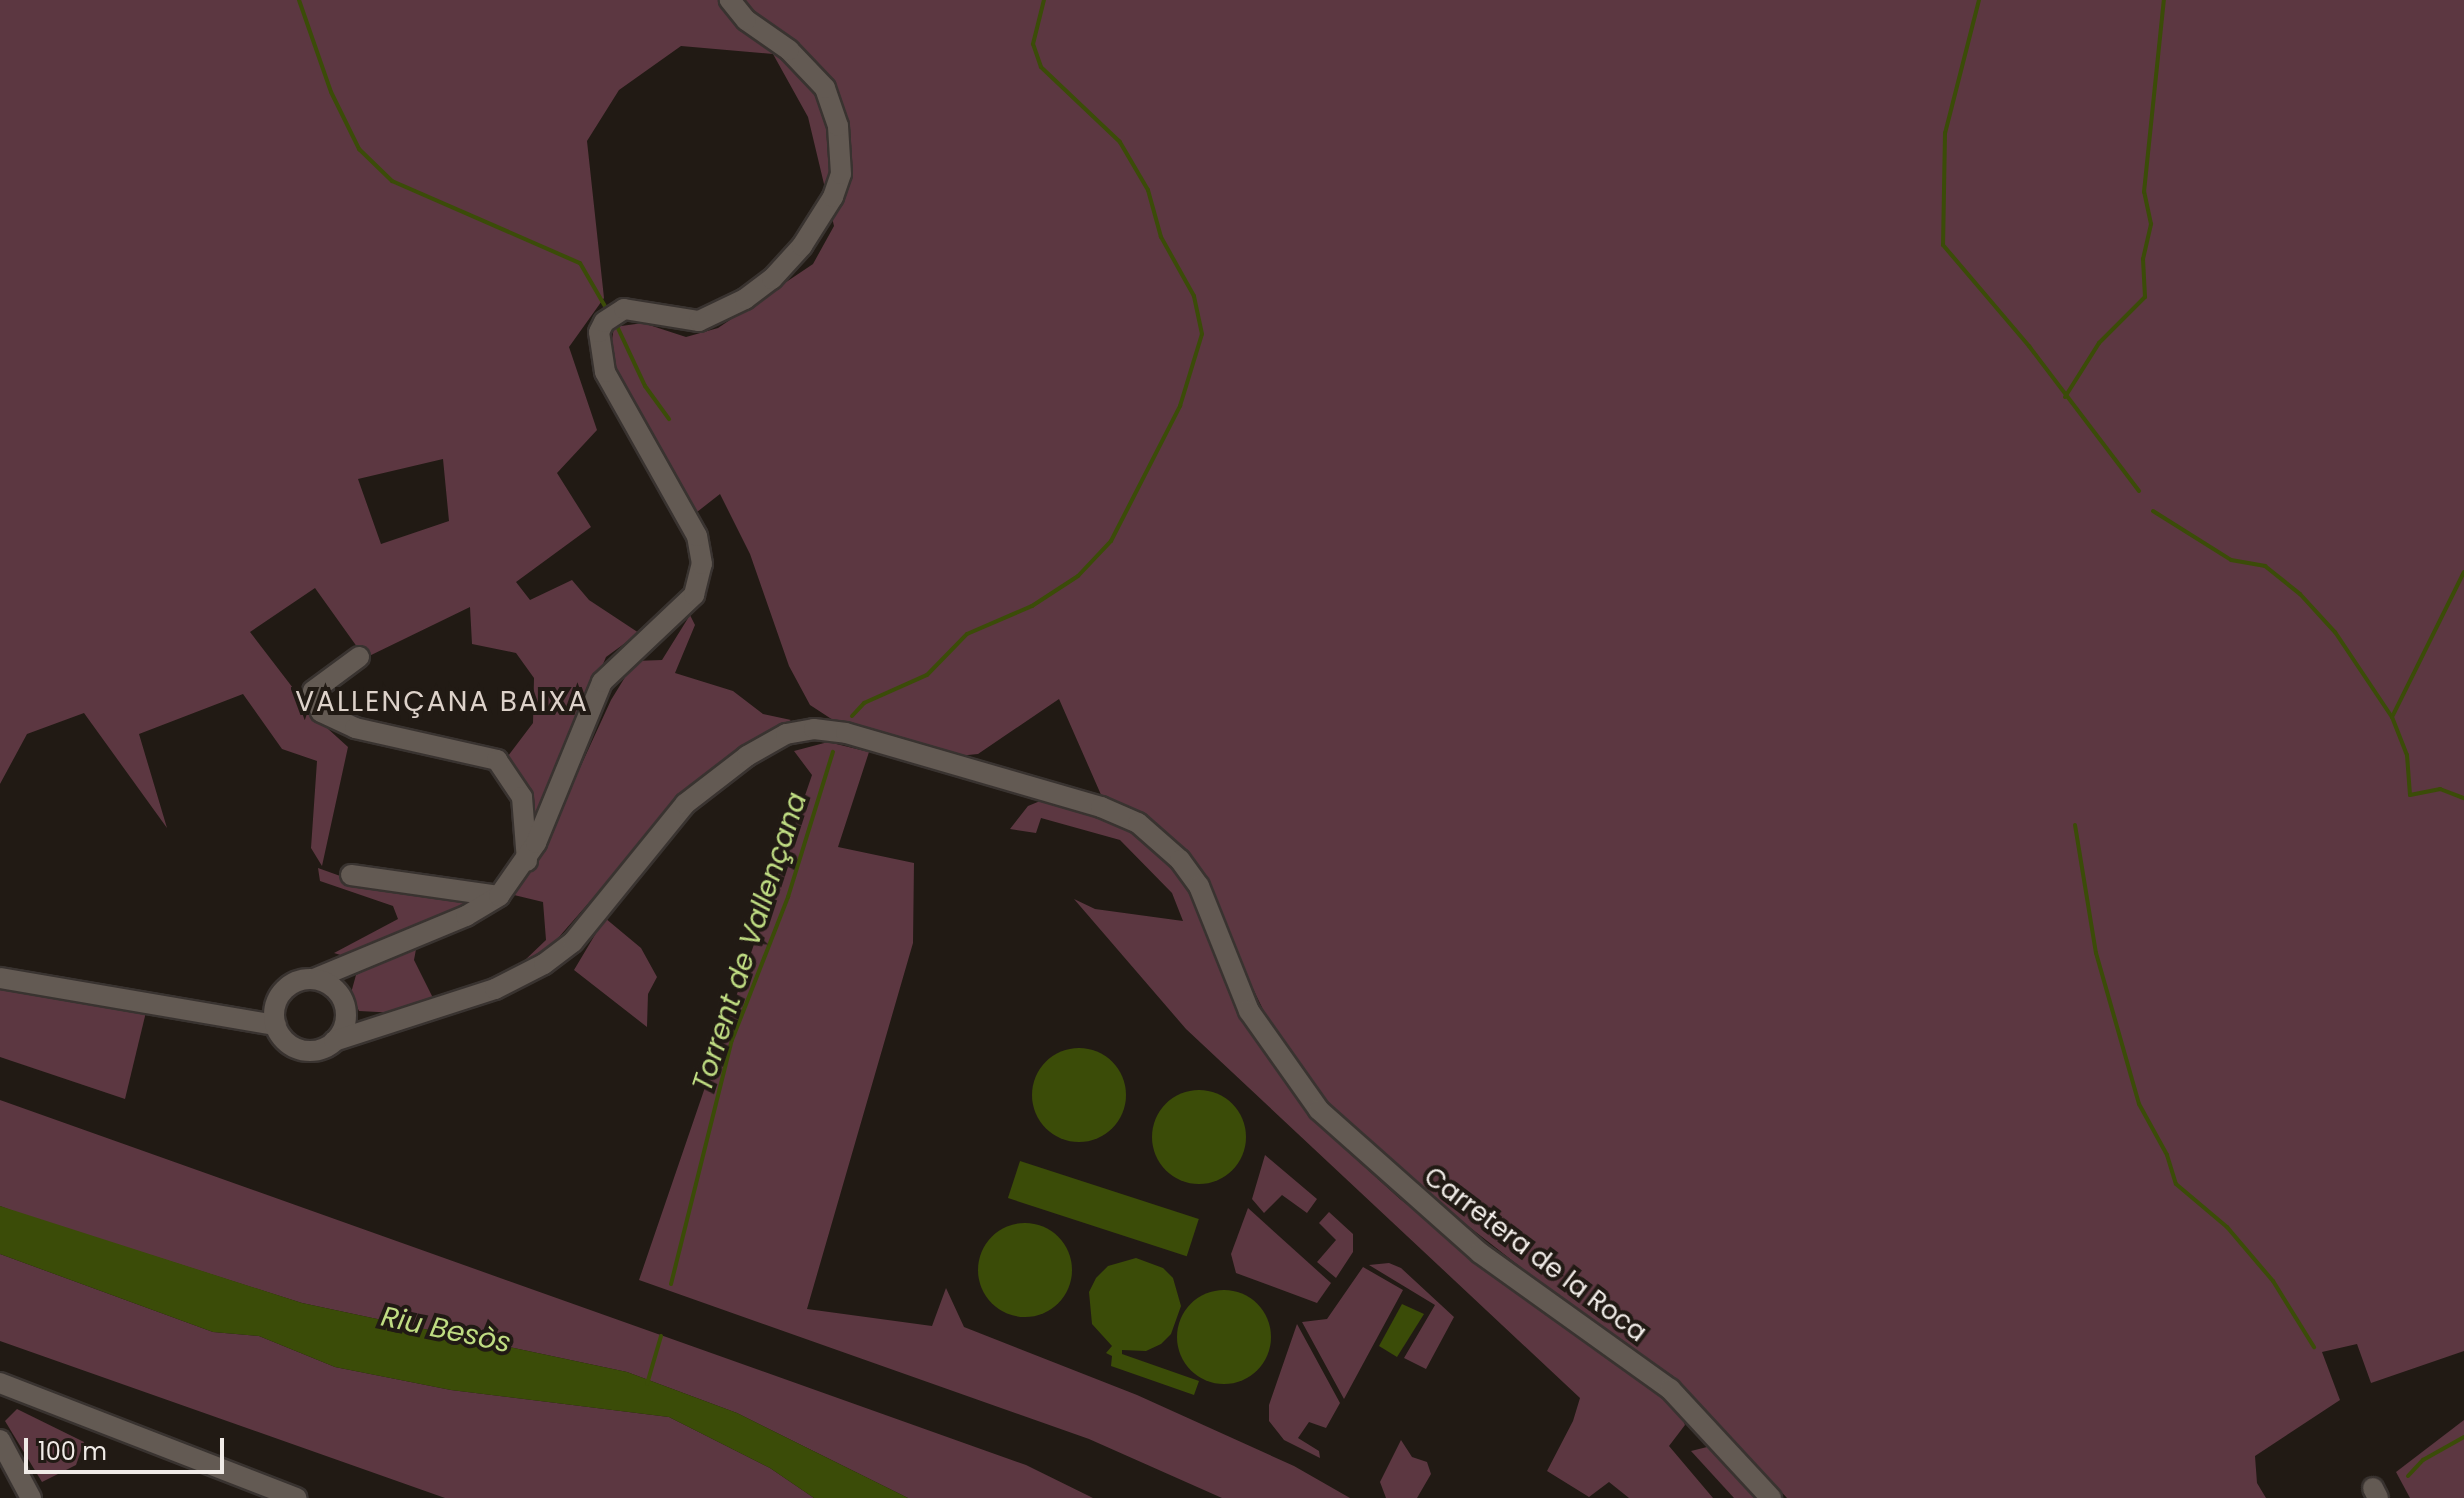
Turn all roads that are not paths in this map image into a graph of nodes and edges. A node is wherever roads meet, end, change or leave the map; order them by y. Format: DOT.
graph roads {
  1 [pos="730,0"];
  2 [pos="359,657"];
  3 [pos="527,861"];
  4 [pos="351,875"];
  5 [pos="499,896"];
  6 [pos="355,962"];
  7 [pos="0,978"];
  8 [pos="314,979"];
  9 [pos="336,991"];
  10 [pos="276,1002"];
  11 [pos="225,1016"];
  12 [pos="345,1016"];
  13 [pos="276,1025"];
  14 [pos="372,1027"];
  15 [pos="334,1041"];
  16 [pos="0,1383"];
  17 [pos="22,1391"];
  18 [pos="0,1400"];
  19 [pos="0,1440"];
  20 [pos="8,1471"];
  21 [pos="255,1490"];
  22 [pos="31,1498"];
  23 [pos="296,1498"];
  24 [pos="1771,1498"];
  1 -- 3 [label="street"];
  2 -- 3 [label="street"];
  3 -- 5 [label="street"];
  4 -- 5 [label="street"];
  5 -- 6 [label="street"];
  6 -- 8 [label="street"];
  6 -- 9 [label="street"];
  7 -- 11 [label="street"];
  8 -- 9 [label="street"];
  8 -- 10 [label="street"];
  9 -- 12 [label="street"];
  10 -- 11 [label="street"];
  10 -- 13 [label="street"];
  11 -- 13 [label="street"];
  12 -- 14 [label="street"];
  12 -- 15 [label="street"];
  13 -- 15 [label="street"];
  14 -- 15 [label="street"];
  14 -- 24 [label="street, Carretera de la Roca"];
  16 -- 17 [label="street"];
  17 -- 18 [label="street"];
  17 -- 21 [label="street"];
  19 -- 20 [label="street"];
  20 -- 22 [label="street"];
  21 -- 23 [label="street"];
}
